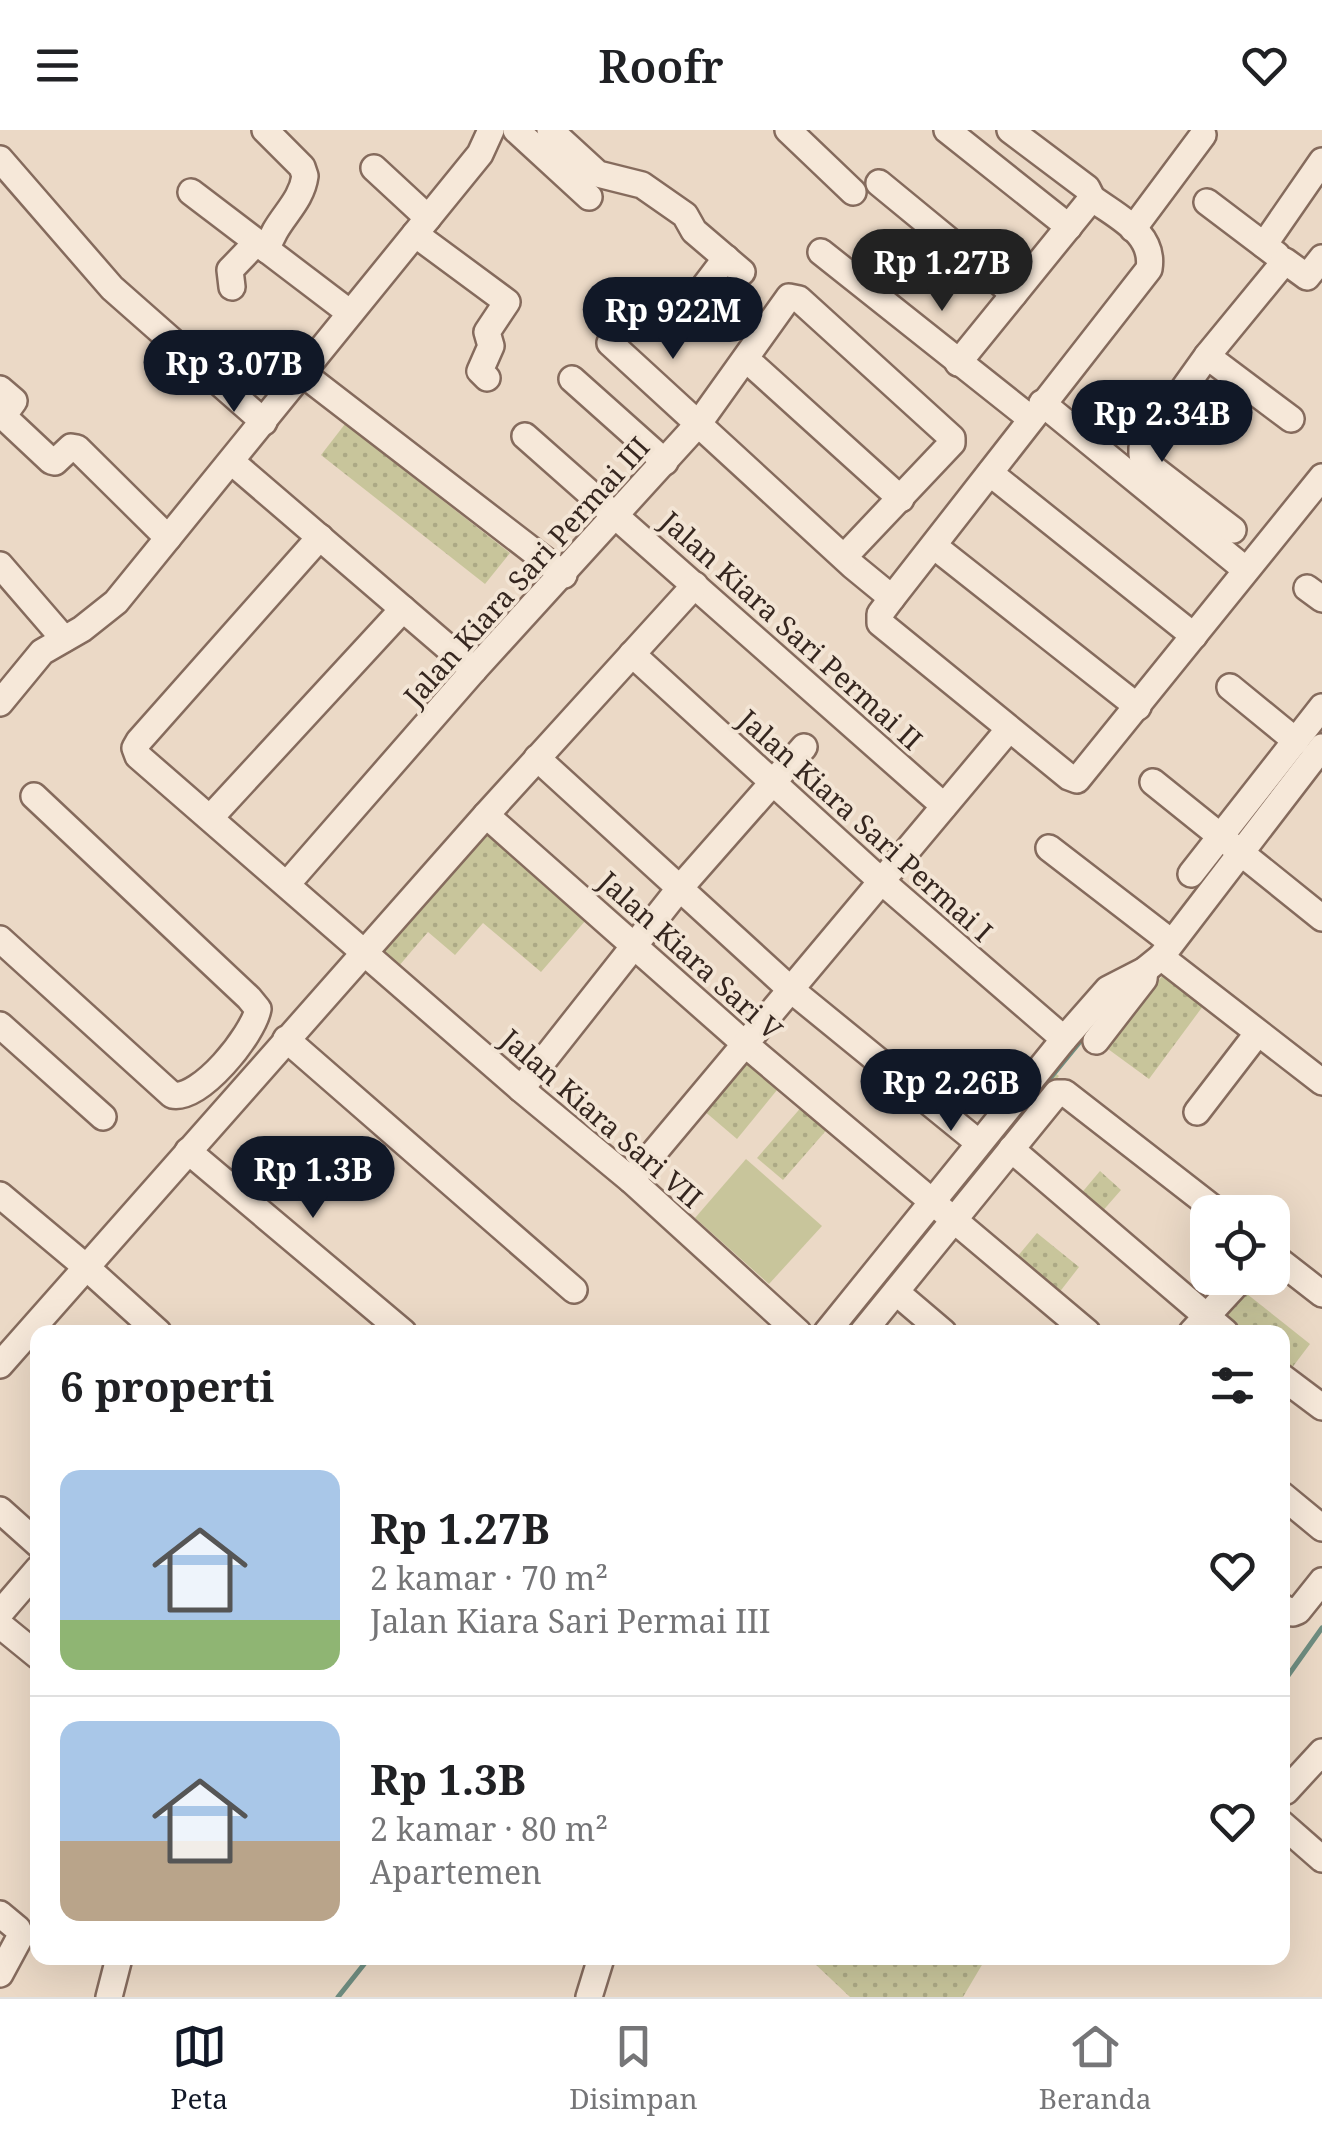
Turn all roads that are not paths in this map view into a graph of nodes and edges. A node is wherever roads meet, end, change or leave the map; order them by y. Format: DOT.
graph roads {
  1 [pos="265,130"];
  2 [pos="491,130"];
  3 [pos="516,130"];
  4 [pos="550,130"];
  5 [pos="788,130"];
  6 [pos="947,130"];
  7 [pos="1010,130"];
  8 [pos="1204,134"];
  9 [pos="0,159"];
  10 [pos="1322,161"];
  11 [pos="374,168"];
  12 [pos="879,183"];
  13 [pos="9,188"];
  14 [pos="190,192"];
  15 [pos="853,192"];
  16 [pos="589,197"];
  17 [pos="1092,198"];
  18 [pos="1207,202"];
  19 [pos="422,226"];
  20 [pos="1069,228"];
  21 [pos="1132,229"];
  22 [pos="1264,245"];
  23 [pos="262,246"];
  24 [pos="821,252"];
  25 [pos="1285,261"];
  26 [pos="1317,275"];
  27 [pos="232,287"];
  28 [pos="1014,294"];
  29 [pos="691,304"];
  30 [pos="350,313"];
  31 [pos="610,343"];
  32 [pos="1206,356"];
  33 [pos="746,359"];
  34 [pos="958,363"];
  35 [pos="302,373"];
  36 [pos="487,378"];
  37 [pos="572,379"];
  38 [pos="0,389"];
  39 [pos="1036,411"];
  40 [pos="1291,419"];
  41 [pos="264,422"];
  42 [pos="699,423"];
  43 [pos="525,436"];
  44 [pos="232,462"];
  45 [pos="664,462"];
  46 [pos="990,473"];
  47 [pos="1322,477"];
  48 [pos="901,499"];
  49 [pos="617,515"];
  50 [pos="1233,530"];
  51 [pos="320,537"];
  52 [pos="168,538"];
  53 [pos="934,546"];
  54 [pos="849,561"];
  55 [pos="0,565"];
  56 [pos="1246,570"];
  57 [pos="564,575"];
  58 [pos="694,584"];
  59 [pos="892,598"];
  60 [pos="402,609"];
  61 [pos="1194,636"];
  62 [pos="64,639"];
  63 [pos="632,654"];
  64 [pos="474,670"];
  65 [pos="1230,686"];
  66 [pos="0,703"];
  67 [pos="1138,707"];
  68 [pos="1322,707"];
  69 [pos="1009,728"];
  70 [pos="822,729"];
  71 [pos="1296,741"];
  72 [pos="1322,748"];
  73 [pos="537,758"];
  74 [pos="771,782"];
  75 [pos="1153,782"];
  76 [pos="34,796"];
  77 [pos="944,806"];
  78 [pos="486,815"];
  79 [pos="211,817"];
  80 [pos="1233,845"];
  81 [pos="1049,848"];
  82 [pos="1191,874"];
  83 [pos="880,880"];
  84 [pos="288,883"];
  85 [pos="680,889"];
  86 [pos="1322,918"];
  87 [pos="0,939"];
  88 [pos="636,945"];
  89 [pos="364,952"];
  90 [pos="1146,966"];
  91 [pos="789,988"];
  92 [pos="0,1026"];
  93 [pos="1257,1034"];
  94 [pos="1064,1038"];
  95 [pos="286,1040"];
  96 [pos="1096,1041"];
  97 [pos="744,1044"];
  98 [pos="226,1059"];
  99 [pos="250,1080"];
  100 [pos="1322,1082"];
  101 [pos="521,1089"];
  102 [pos="1197,1112"];
  103 [pos="104,1117"];
  104 [pos="979,1143"];
  105 [pos="1011,1149"];
  106 [pos="188,1151"];
  107 [pos="631,1180"];
  108 [pos="0,1195"];
  109 [pos="1196,1195"];
  110 [pos="942,1213"];
  111 [pos="86,1266"];
  112 [pos="1290,1269"];
  113 [pos="574,1290"];
  114 [pos="896,1292"];
  115 [pos="1322,1294"];
  116 [pos="1230,1295"];
  117 [pos="34,1325"];
  118 [pos="150,1325"];
  119 [pos="395,1325"];
  120 [pos="790,1325"];
  121 [pos="834,1325"];
  122 [pos="869,1325"];
  123 [pos="935,1325"];
  124 [pos="1078,1325"];
  125 [pos="1205,1325"];
  126 [pos="1208,1325"];
  127 [pos="30,1330"];
  128 [pos="0,1364"];
  129 [pos="1290,1383"];
  130 [pos="1322,1407"];
  131 [pos="1290,1502"];
  132 [pos="0,1510"];
  133 [pos="1322,1528"];
  134 [pos="30,1537"];
  135 [pos="30,1578"];
  136 [pos="1322,1581"];
  137 [pos="1290,1609"];
  138 [pos="0,1613"];
  139 [pos="0,1625"];
  140 [pos="30,1649"];
  141 [pos="1322,1752"];
  142 [pos="1290,1787"];
  143 [pos="1290,1831"];
  144 [pos="1322,1859"];
  145 [pos="0,1914"];
  146 [pos="116,1965"];
  147 [pos="599,1965"];
  148 [pos="0,1974"];
  149 [pos="110,1997"];
  150 [pos="589,1997"];
  1 -- 23 [label="street"];
  2 -- 19 [label="street"];
  3 -- 16 [label="street"];
  4 -- 29 [label="street"];
  5 -- 15 [label="street"];
  6 -- 20 [label="street"];
  7 -- 17 [label="street"];
  8 -- 21 [label="street"];
  9 -- 13 [label="street"];
  10 -- 22 [label="street"];
  11 -- 19 [label="street"];
  12 -- 28 [label="street"];
  13 -- 41 [label="street"];
  14 -- 23 [label="street"];
  17 -- 20 [label="street"];
  17 -- 21 [label="street"];
  18 -- 22 [label="street"];
  19 -- 30 [label="street"];
  19 -- 36 [label="street"];
  20 -- 28 [label="street"];
  21 -- 39 [label="street"];
  22 -- 25 [label="street"];
  23 -- 27 [label="street"];
  23 -- 30 [label="street"];
  24 -- 34 [label="street"];
  25 -- 26 [label="street"];
  25 -- 32 [label="street"];
  28 -- 34 [label="street"];
  30 -- 35 [label="street"];
  31 -- 42 [label="street"];
  32 -- 40 [label="street"];
  32 -- 50 [label="street"];
  33 -- 42 [label="street, Jalan Kiara Sari Permai III"];
  33 -- 48 [label="street"];
  33 -- 48 [label="street, Jalan Kiara Sari Permai III"];
  34 -- 39 [label="street"];
  35 -- 41 [label="street"];
  35 -- 57 [label="street"];
  37 -- 45 [label="street"];
  38 -- 52 [label="street"];
  39 -- 46 [label="street"];
  39 -- 56 [label="street"];
  41 -- 44 [label="street"];
  42 -- 45 [label="street, Jalan Kiara Sari Permai III"];
  42 -- 54 [label="street"];
  43 -- 49 [label="street, Jalan Kiara Sari Permai II"];
  44 -- 51 [label="street"];
  44 -- 52 [label="street"];
  45 -- 49 [label="street, Jalan Kiara Sari Permai III"];
  46 -- 53 [label="street"];
  46 -- 61 [label="street"];
  47 -- 56 [label="street"];
  48 -- 54 [label="street"];
  49 -- 57 [label="street, Jalan Kiara Sari Permai III"];
  49 -- 58 [label="street, Jalan Kiara Sari Permai II"];
  51 -- 60 [label="street"];
  51 -- 79 [label="street, Jalan Kiara Sari VII"];
  52 -- 62 [label="street"];
  53 -- 59 [label="street"];
  53 -- 67 [label="street"];
  54 -- 59 [label="street"];
  55 -- 62 [label="street"];
  56 -- 61 [label="street"];
  57 -- 64 [label="street, Jalan Kiara Sari Permai III"];
  58 -- 63 [label="street"];
  58 -- 70 [label="street, Jalan Kiara Sari Permai II"];
  59 -- 69 [label="street"];
  60 -- 64 [label="street"];
  60 -- 79 [label="street"];
  61 -- 67 [label="street"];
  62 -- 66 [label="street"];
  63 -- 73 [label="street"];
  63 -- 74 [label="street, Jalan Kiara Sari Permai I"];
  64 -- 84 [label="street, Jalan Kiara Sari Permai III"];
  65 -- 71 [label="street"];
  67 -- 69 [label="street"];
  68 -- 71 [label="street"];
  69 -- 77 [label="street"];
  70 -- 74 [label="street"];
  70 -- 77 [label="street, Jalan Kiara Sari Permai II"];
  71 -- 80 [label="street"];
  72 -- 80 [label="street"];
  73 -- 78 [label="street"];
  73 -- 85 [label="street"];
  74 -- 83 [label="street, Jalan Kiara Sari Permai I"];
  74 -- 85 [label="street"];
  75 -- 80 [label="street"];
  76 -- 98 [label="street"];
  77 -- 83 [label="street"];
  78 -- 88 [label="street, Jalan Kiara Sari V"];
  78 -- 89 [label="street"];
  79 -- 84 [label="street, Jalan Kiara Sari VII"];
  80 -- 82 [label="street"];
  80 -- 86 [label="street"];
  80 -- 90 [label="street"];
  81 -- 90 [label="street"];
  83 -- 91 [label="street"];
  83 -- 94 [label="street, Jalan Kiara Sari Permai I"];
  84 -- 89 [label="street, Jalan Kiara Sari VII"];
  85 -- 88 [label="street"];
  85 -- 91 [label="street"];
  87 -- 98 [label="street"];
  88 -- 97 [label="street, Jalan Kiara Sari V"];
  88 -- 101 [label="street"];
  89 -- 95 [label="street"];
  89 -- 101 [label="street, Jalan Kiara Sari VII"];
  90 -- 93 [label="street"];
  90 -- 94 [label="street"];
  90 -- 96 [label="street"];
  91 -- 97 [label="street"];
  91 -- 104 [label="street"];
  92 -- 103 [label="street"];
  93 -- 100 [label="street"];
  93 -- 102 [label="street"];
  94 -- 104 [label="street"];
  95 -- 99 [label="street"];
  95 -- 113 [label="street"];
  97 -- 107 [label="street"];
  97 -- 110 [label="street, Jalan Kiara Sari V"];
  98 -- 99 [label="street"];
  99 -- 106 [label="street"];
  101 -- 107 [label="street, Jalan Kiara Sari VII"];
  104 -- 110 [label="street"];
  105 -- 109 [label="street"];
  105 -- 110 [label="street"];
  105 -- 125 [label="street"];
  106 -- 111 [label="street"];
  106 -- 119 [label="street"];
  107 -- 120 [label="street, Jalan Kiara Sari VII"];
  108 -- 111 [label="street"];
  110 -- 114 [label="street"];
  110 -- 121 [label="street"];
  110 -- 124 [label="street, Jalan Kiara Sari V"];
  111 -- 117 [label="street"];
  111 -- 118 [label="street"];
  112 -- 115 [label="street"];
  114 -- 122 [label="street"];
  114 -- 123 [label="street"];
  116 -- 126 [label="street"];
  127 -- 128 [label="street"];
  129 -- 130 [label="street"];
  131 -- 133 [label="street"];
  132 -- 134 [label="street"];
  135 -- 138 [label="street"];
  136 -- 137 [label="street"];
  139 -- 140 [label="street"];
  141 -- 142 [label="street"];
  143 -- 144 [label="street"];
  145 -- 148 [label="street"];
  146 -- 149 [label="street"];
  147 -- 150 [label="street"];
}
